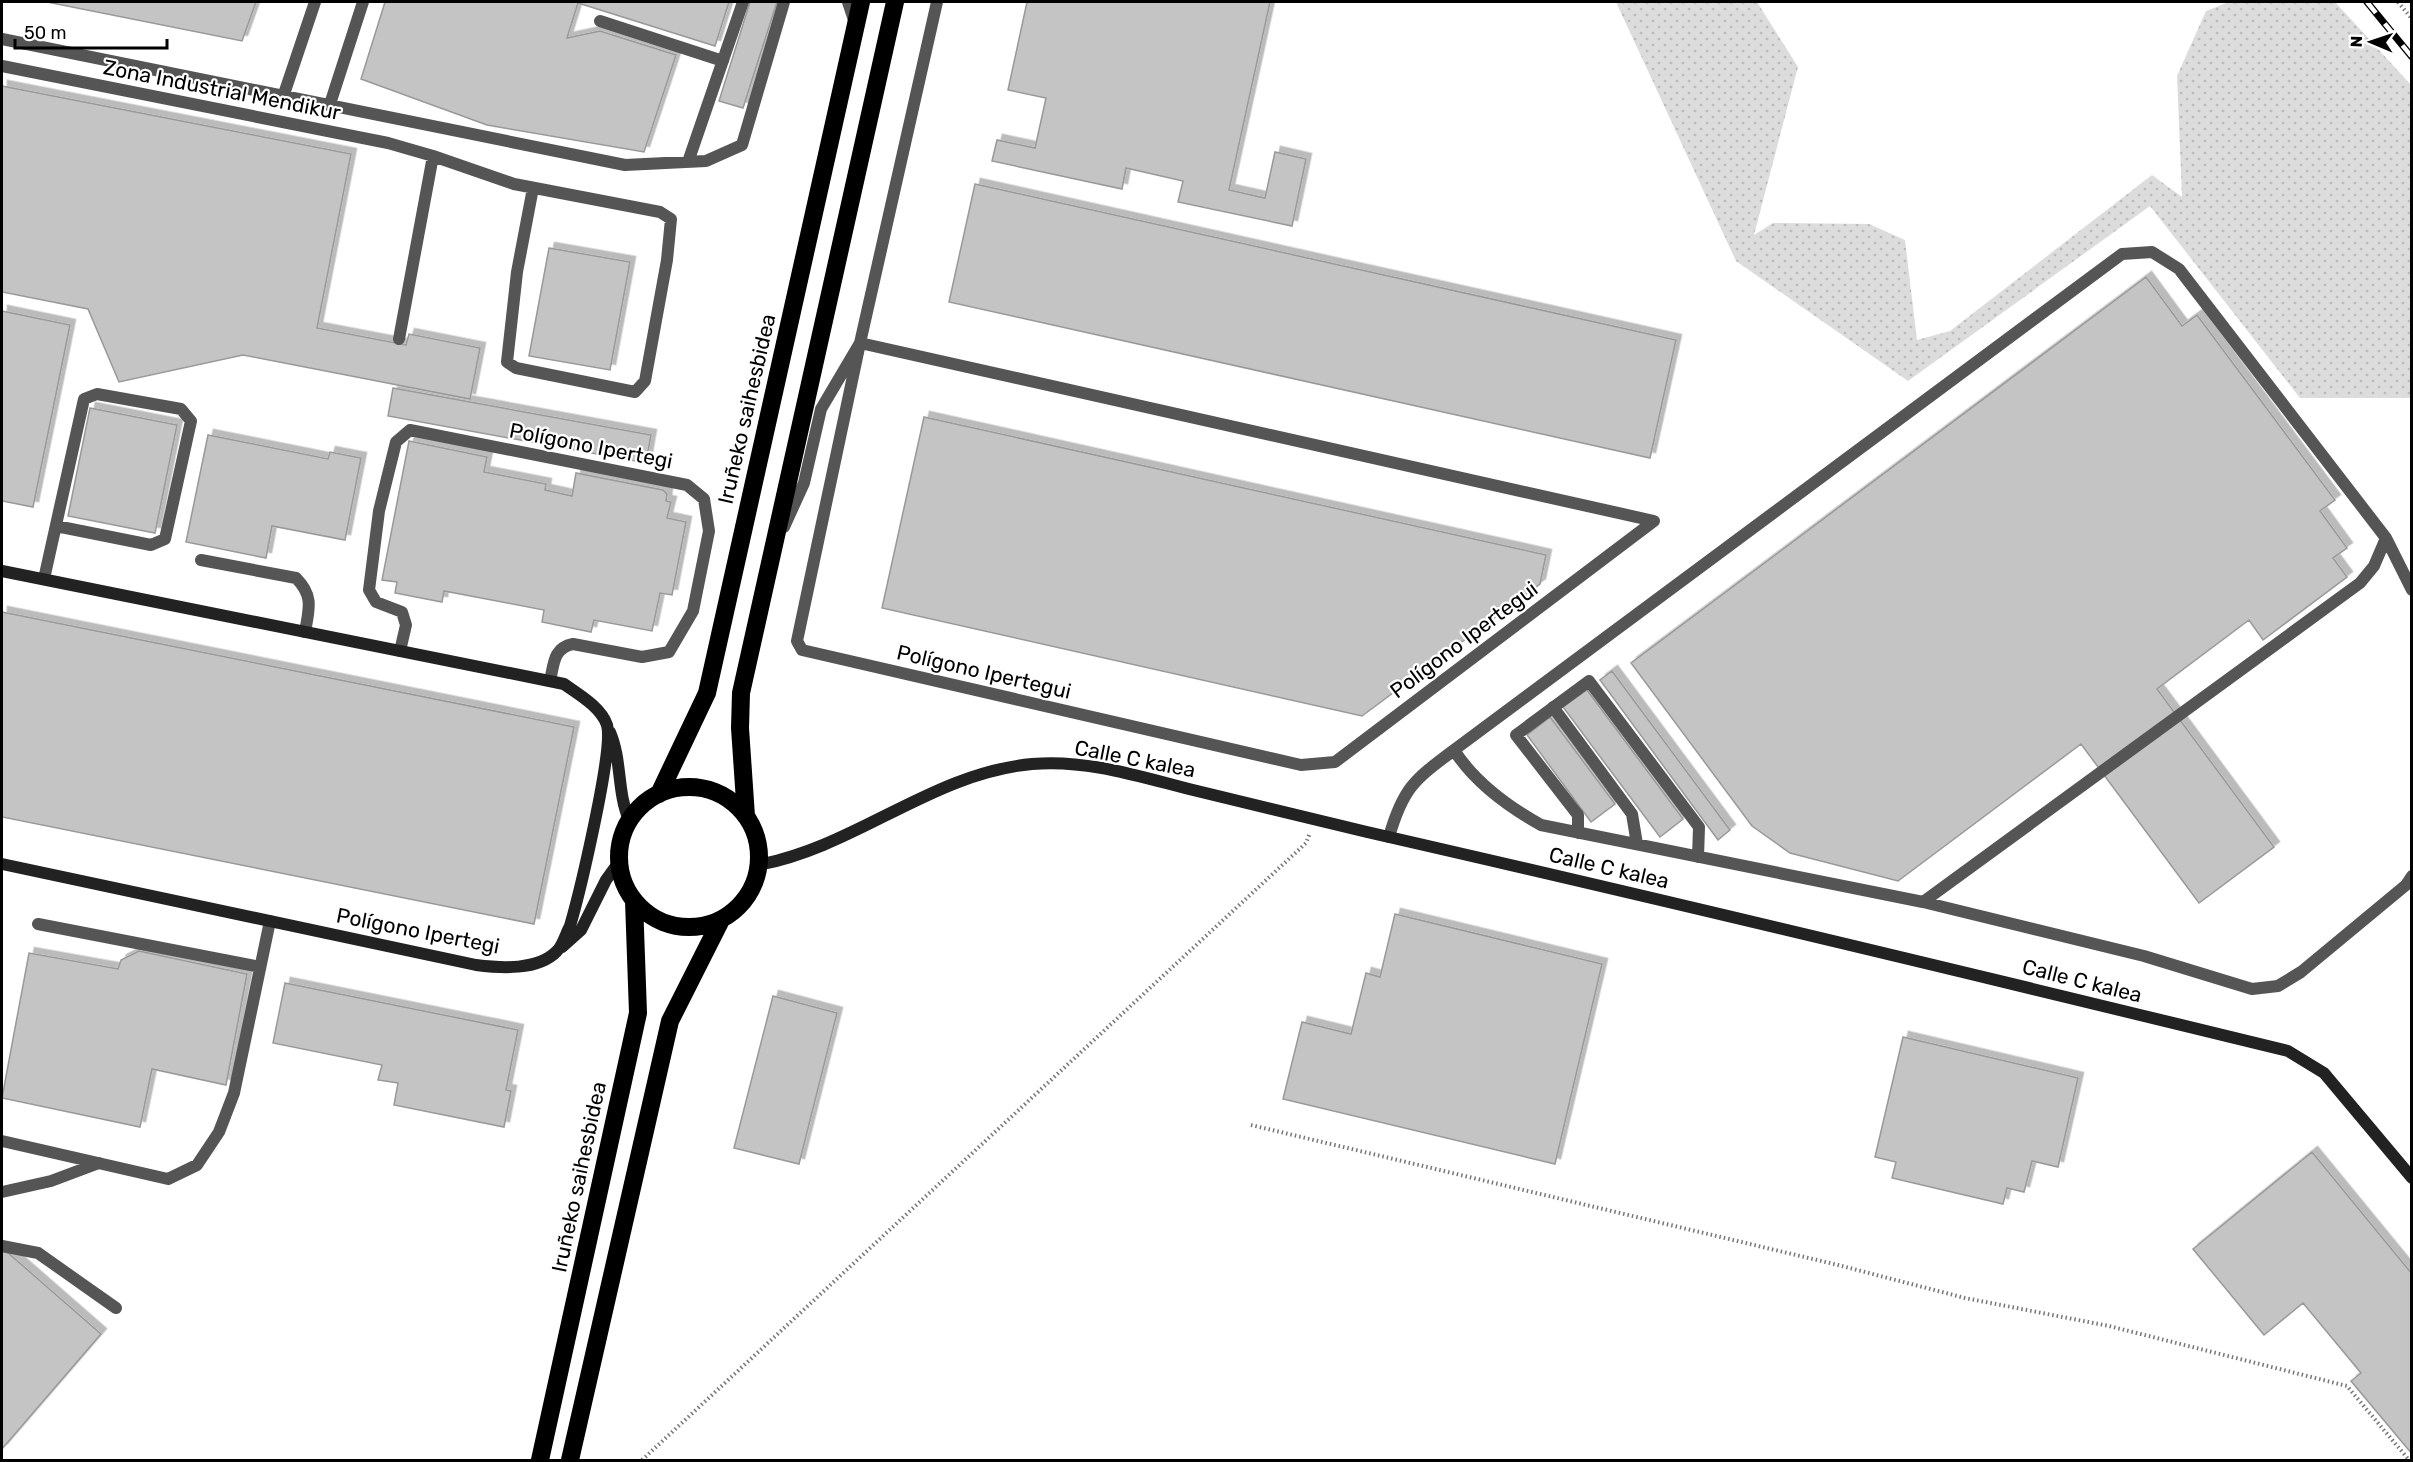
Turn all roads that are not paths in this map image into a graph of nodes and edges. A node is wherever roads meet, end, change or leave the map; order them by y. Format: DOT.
graph roads {
  1 [pos="315,2"];
  2 [pos="363,2"];
  3 [pos="743,2"];
  4 [pos="784,2"];
  5 [pos="848,2"];
  6 [pos="861,2"];
  7 [pos="895,2"];
  8 [pos="937,2"];
  9 [pos="600,21"];
  10 [pos="855,25"];
  11 [pos="2,39"];
  12 [pos="723,61"];
  13 [pos="2,66"];
  14 [pos="284,94"];
  15 [pos="330,104"];
  16 [pos="433,156"];
  17 [pos="688,162"];
  18 [pos="533,188"];
  19 [pos="399,339"];
  20 [pos="860,343"];
  21 [pos="56,526"];
  22 [pos="2386,538"];
  23 [pos="201,560"];
  24 [pos="769,561"];
  25 [pos="2,571"];
  26 [pos="44,579"];
  27 [pos="2412,590"];
  28 [pos="305,632"];
  29 [pos="400,651"];
  30 [pos="550,681"];
  31 [pos="1552,707"];
  32 [pos="607,725"];
  33 [pos="1454,750"];
  34 [pos="659,794"];
  35 [pos="746,816"];
  36 [pos="629,820"];
  37 [pos="1578,833"];
  38 [pos="1389,837"];
  39 [pos="1637,844"];
  40 [pos="1698,857"];
  41 [pos="619,862"];
  42 [pos="2,864"];
  43 [pos="758,865"];
  44 [pos="2412,876"];
  45 [pos="634,901"];
  46 [pos="1923,902"];
  47 [pos="721,920"];
  48 [pos="270,921"];
  49 [pos="38,924"];
  50 [pos="557,951"];
  51 [pos="260,967"];
  52 [pos="2,1141"];
  53 [pos="99,1163"];
  54 [pos="2412,1178"];
  55 [pos="2,1192"];
  56 [pos="2,1246"];
  57 [pos="116,1308"];
  58 [pos="540,1461"];
  59 [pos="570,1461"];
  1 -- 14 [label="street, Zona Industrial Mendikur"];
  2 -- 15 [label="street, Zona Industrial Mendikur"];
  3 -- 12 [label="street"];
  4 -- 17 [label="street, Zona Industrial Mendikur"];
  5 -- 10 [label="street, Iruñeko saihesbidea"];
  6 -- 10 [label="highway, Iruñeko saihesbidea"];
  7 -- 24 [label="highway"];
  8 -- 20 [label="street"];
  9 -- 12 [label="street"];
  10 -- 34 [label="highway, Iruñeko saihesbidea"];
  11 -- 14 [label="street, Zona Industrial Mendikur"];
  12 -- 17 [label="street"];
  13 -- 16 [label="street, Zona Industrial Mendikur"];
  14 -- 15 [label="street, Zona Industrial Mendikur"];
  15 -- 17 [label="street, Zona Industrial Mendikur"];
  16 -- 18 [label="street, Zona Industrial Mendikur"];
  16 -- 19 [label="street"];
  18 -- 18 [label="street, Zona Industrial Mendikur"];
  20 -- 20 [label="street, Polígono Ipertegui"];
  20 -- 24 [label="street"];
  21 -- 21 [label="street"];
  21 -- 26 [label="street"];
  22 -- 27 [label="street"];
  22 -- 33 [label="street"];
  22 -- 46 [label="street"];
  23 -- 28 [label="street"];
  24 -- 35 [label="highway"];
  25 -- 26 [label="street"];
  26 -- 28 [label="street"];
  28 -- 29 [label="street"];
  29 -- 30 [label="street"];
  29 -- 30 [label="street, Polígono Ipertegi"];
  30 -- 32 [label="street"];
  31 -- 37 [label="street"];
  31 -- 39 [label="street"];
  31 -- 40 [label="street"];
  32 -- 36 [label="street"];
  32 -- 50 [label="street"];
  33 -- 37 [label="street"];
  33 -- 38 [label="street"];
  34 -- 35 [label="highway"];
  34 -- 36 [label="highway"];
  35 -- 43 [label="highway"];
  36 -- 41 [label="highway"];
  37 -- 39 [label="street"];
  38 -- 43 [label="street, Calle C kalea"];
  38 -- 54 [label="street, Calle C kalea"];
  39 -- 40 [label="street"];
  40 -- 46 [label="street"];
  41 -- 45 [label="highway"];
  41 -- 50 [label="street, Polígono Ipertegi"];
  42 -- 48 [label="street, Polígono Ipertegi"];
  43 -- 47 [label="highway"];
  44 -- 46 [label="street"];
  45 -- 47 [label="highway"];
  45 -- 58 [label="highway, Iruñeko saihesbidea"];
  47 -- 59 [label="highway"];
  48 -- 50 [label="street, Polígono Ipertegi"];
  48 -- 51 [label="street"];
  49 -- 51 [label="street"];
  51 -- 53 [label="street"];
  52 -- 53 [label="street"];
  53 -- 55 [label="street"];
  56 -- 57 [label="street"];
}
